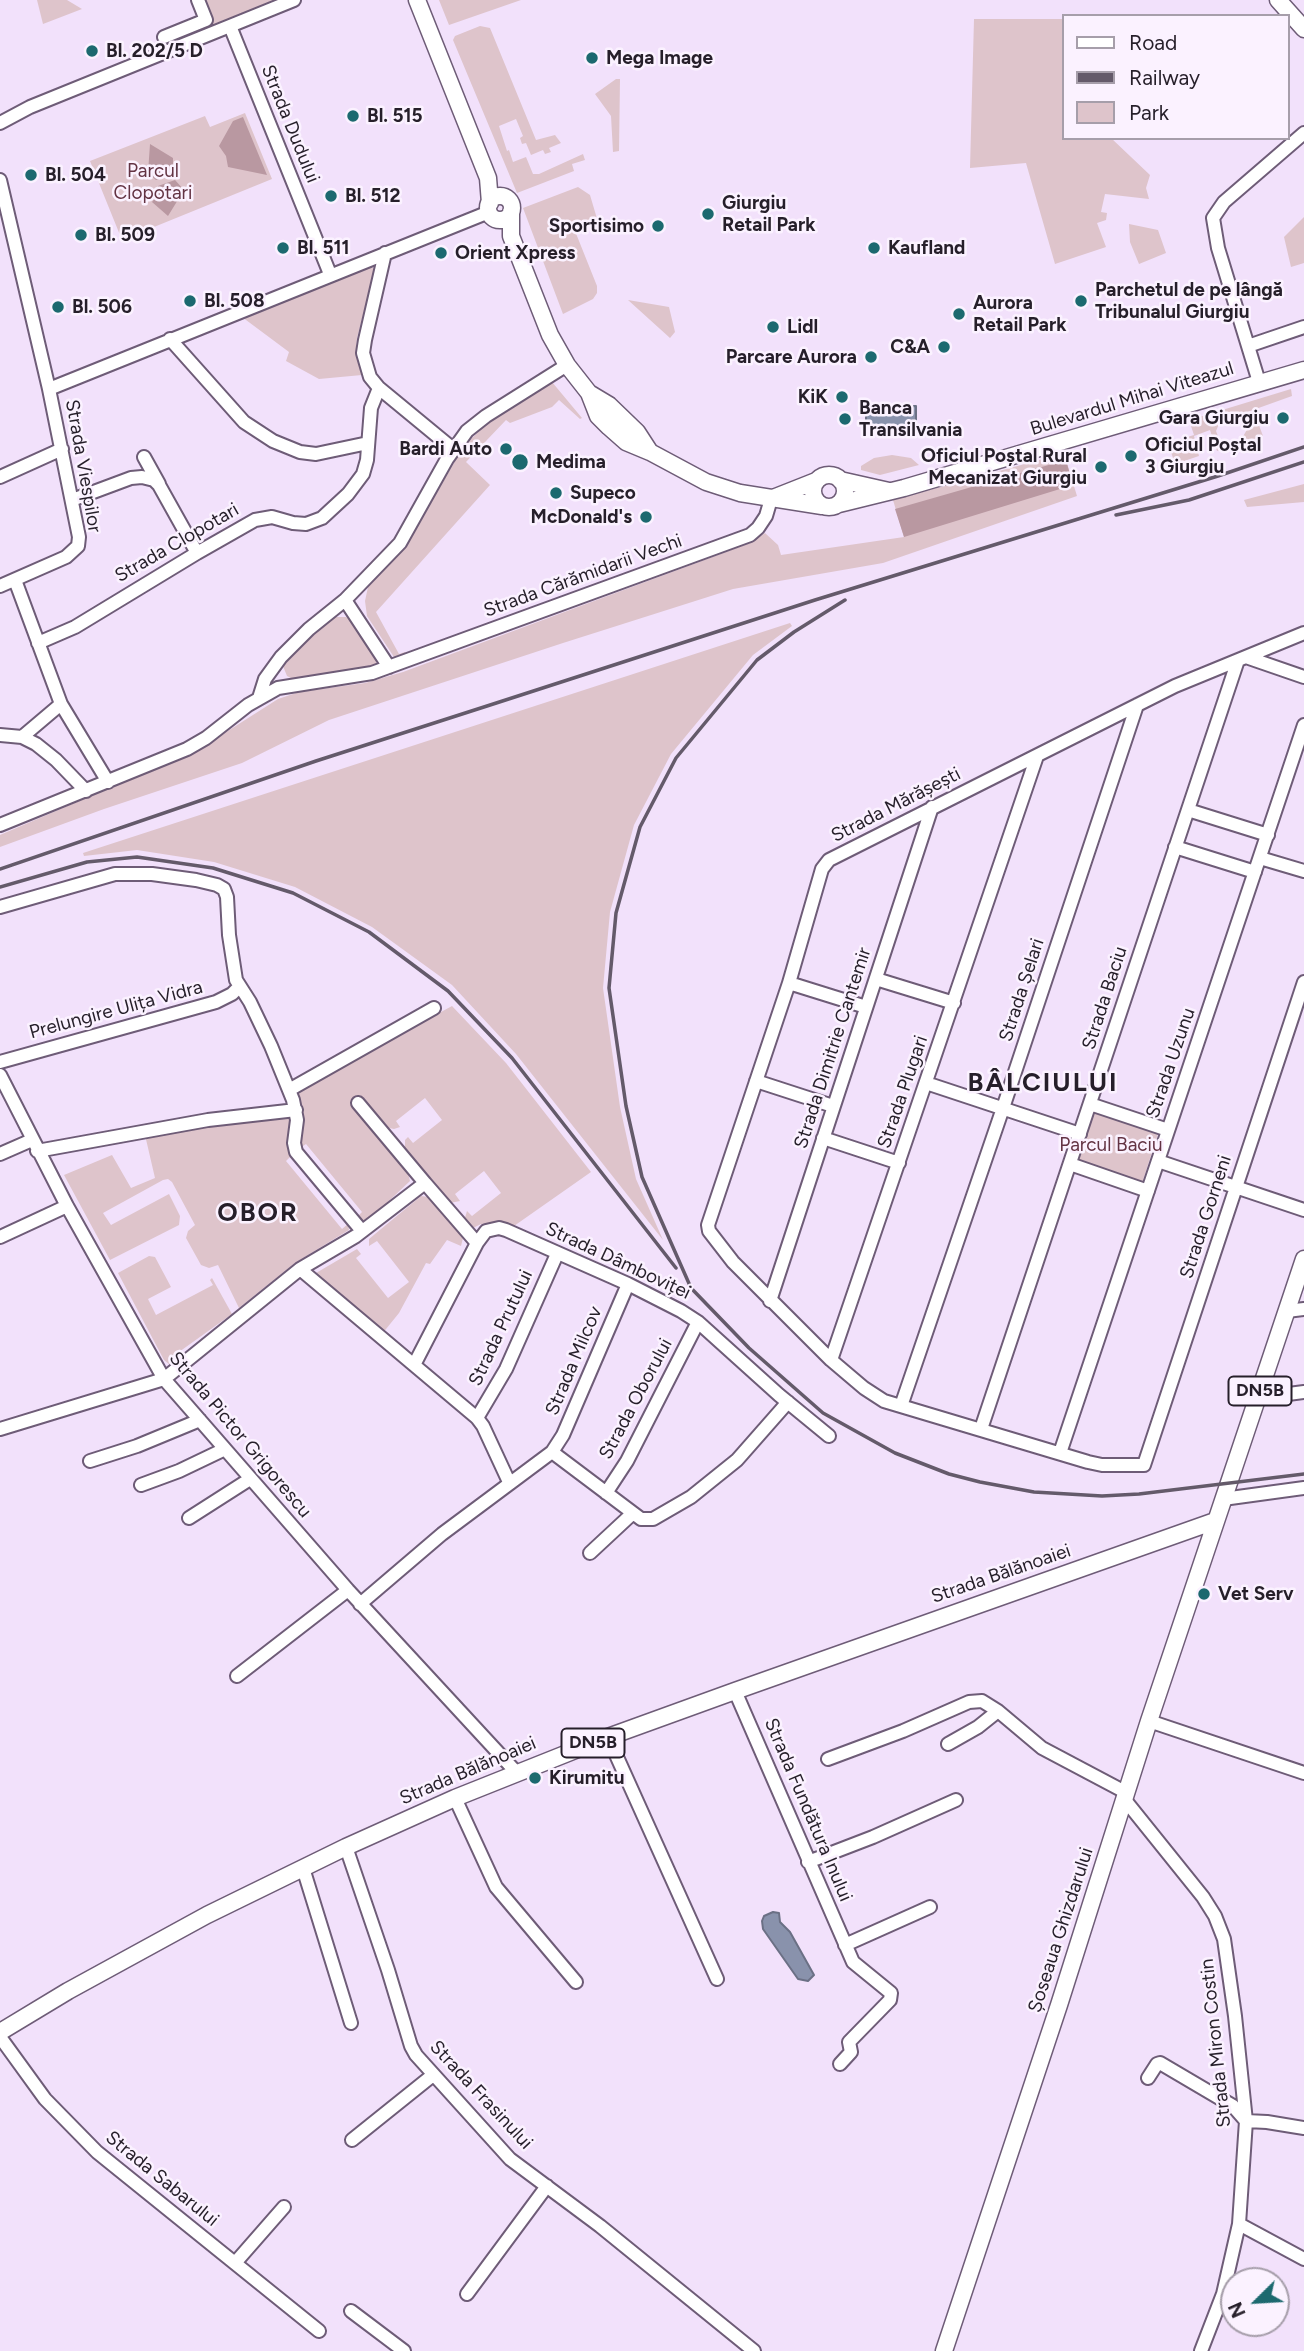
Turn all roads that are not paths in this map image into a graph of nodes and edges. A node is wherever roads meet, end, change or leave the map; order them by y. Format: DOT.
graph roads {
  1 [pos="198,0"];
  2 [pos="294,0"];
  3 [pos="417,0"];
  4 [pos="1278,0"];
  5 [pos="230,26"];
  6 [pos="1304,29"];
  7 [pos="164,37"];
  8 [pos="0,123"];
  9 [pos="1304,133"];
  10 [pos="0,180"];
  11 [pos="498,209"];
  12 [pos="385,253"];
  13 [pos="330,274"];
  14 [pos="1304,327"];
  15 [pos="170,339"];
  16 [pos="1248,345"];
  17 [pos="567,365"];
  18 [pos="1304,370"];
  19 [pos="1259,382"];
  20 [pos="379,388"];
  21 [pos="49,389"];
  22 [pos="369,443"];
  23 [pos="62,449"];
  24 [pos="453,449"];
  25 [pos="144,457"];
  26 [pos="0,477"];
  27 [pos="840,480"];
  28 [pos="816,481"];
  29 [pos="159,485"];
  30 [pos="892,492"];
  31 [pos="771,499"];
  32 [pos="72,500"];
  33 [pos="839,504"];
  34 [pos="822,506"];
  35 [pos="197,552"];
  36 [pos="15,580"];
  37 [pos="0,586"];
  38 [pos="345,600"];
  39 [pos="1304,634"];
  40 [pos="38,643"];
  41 [pos="1242,659"];
  42 [pos="389,667"];
  43 [pos="1304,677"];
  44 [pos="259,698"];
  45 [pos="61,704"];
  46 [pos="1137,705"];
  47 [pos="1304,725"];
  48 [pos="0,735"];
  49 [pos="22,737"];
  50 [pos="1037,757"];
  51 [pos="108,782"];
  52 [pos="86,791"];
  53 [pos="932,807"];
  54 [pos="1188,810"];
  55 [pos="0,825"];
  56 [pos="1268,835"];
  57 [pos="1175,847"];
  58 [pos="1260,858"];
  59 [pos="1255,872"];
  60 [pos="1304,872"];
  61 [pos="0,907"];
  62 [pos="876,979"];
  63 [pos="1304,982"];
  64 [pos="789,983"];
  65 [pos="239,987"];
  66 [pos="954,1003"];
  67 [pos="866,1007"];
  68 [pos="434,1008"];
  69 [pos="0,1062"];
  70 [pos="0,1076"];
  71 [pos="756,1081"];
  72 [pos="926,1083"];
  73 [pos="289,1090"];
  74 [pos="358,1103"];
  75 [pos="1090,1104"];
  76 [pos="833,1106"];
  77 [pos="1003,1108"];
  78 [pos="296,1110"];
  79 [pos="1168,1130"];
  80 [pos="1080,1134"];
  81 [pos="823,1138"];
  82 [pos="35,1146"];
  83 [pos="0,1154"];
  84 [pos="1158,1161"];
  85 [pos="899,1163"];
  86 [pos="1070,1164"];
  87 [pos="425,1183"];
  88 [pos="1236,1188"];
  89 [pos="1148,1191"];
  90 [pos="67,1206"];
  91 [pos="1304,1210"];
  92 [pos="362,1231"];
  93 [pos="0,1237"];
  94 [pos="477,1243"];
  95 [pos="557,1254"];
  96 [pos="1304,1259"];
  97 [pos="300,1269"];
  98 [pos="628,1284"];
  99 [pos="770,1301"];
  100 [pos="1304,1309"];
  101 [pos="1287,1311"];
  102 [pos="698,1322"];
  103 [pos="831,1360"];
  104 [pos="414,1365"];
  105 [pos="164,1379"];
  106 [pos="1304,1392"];
  107 [pos="1258,1398"];
  108 [pos="788,1402"];
  109 [pos="901,1406"];
  110 [pos="477,1418"];
  111 [pos="200,1420"];
  112 [pos="1,1427"];
  113 [pos="981,1429"];
  114 [pos="830,1436"];
  115 [pos="225,1449"];
  116 [pos="552,1452"];
  117 [pos="1060,1453"];
  118 [pos="90,1461"];
  119 [pos="250,1479"];
  120 [pos="509,1482"];
  121 [pos="141,1485"];
  122 [pos="1304,1488"];
  123 [pos="606,1493"];
  124 [pos="1223,1499"];
  125 [pos="633,1513"];
  126 [pos="189,1518"];
  127 [pos="1215,1521"];
  128 [pos="590,1553"];
  129 [pos="348,1590"];
  130 [pos="360,1604"];
  131 [pos="237,1676"];
  132 [pos="735,1691"];
  133 [pos="998,1711"];
  134 [pos="1149,1721"];
  135 [pos="608,1737"];
  136 [pos="948,1744"];
  137 [pos="828,1759"];
  138 [pos="517,1773"];
  139 [pos="1304,1773"];
  140 [pos="1126,1797"];
  141 [pos="455,1798"];
  142 [pos="956,1800"];
  143 [pos="346,1847"];
  144 [pos="808,1861"];
  145 [pos="303,1868"];
  146 [pos="930,1907"];
  147 [pos="845,1945"];
  148 [pos="718,1979"];
  149 [pos="576,1982"];
  150 [pos="351,2023"];
  151 [pos="0,2035"];
  152 [pos="839,2064"];
  153 [pos="433,2075"];
  154 [pos="1148,2078"];
  155 [pos="1246,2121"];
  156 [pos="1304,2129"];
  157 [pos="352,2140"];
  158 [pos="547,2186"];
  159 [pos="284,2207"];
  160 [pos="1239,2224"];
  161 [pos="1304,2259"];
  162 [pos="235,2263"];
  163 [pos="467,2294"];
  164 [pos="351,2311"];
  165 [pos="319,2331"];
  166 [pos="404,2351"];
  167 [pos="754,2351"];
  168 [pos="944,2351"];
  169 [pos="1201,2351"];
  1 -- 7 [label="street"];
  2 -- 5 [label="street"];
  3 -- 11 [label="main road"];
  4 -- 6 [label="main road"];
  5 -- 8 [label="street"];
  5 -- 13 [label="street, Strada Dudului"];
  9 -- 16 [label="street"];
  10 -- 21 [label="street, Strada Viespilor"];
  11 -- 12 [label="street"];
  11 -- 17 [label="main road"];
  12 -- 13 [label="street"];
  12 -- 20 [label="street"];
  13 -- 15 [label="street"];
  14 -- 16 [label="street"];
  15 -- 21 [label="street"];
  15 -- 22 [label="street"];
  16 -- 19 [label="street"];
  17 -- 24 [label="street, Strada Cărămidarii Vechi"];
  17 -- 31 [label="main road"];
  18 -- 19 [label="main road, Bulevardul Mihai Viteazul"];
  19 -- 30 [label="main road, Bulevardul Mihai Viteazul"];
  20 -- 22 [label="street, Strada Clopotari"];
  20 -- 24 [label="street"];
  21 -- 23 [label="street, Strada Viespilor"];
  22 -- 35 [label="street, Strada Clopotari"];
  23 -- 26 [label="street"];
  23 -- 32 [label="street, Strada Viespilor"];
  24 -- 38 [label="street, Strada Cărămidarii Vechi"];
  25 -- 29 [label="street"];
  27 -- 28 [label="main road"];
  27 -- 30 [label="main road, Bulevardul Mihai Viteazul"];
  27 -- 33 [label="main road"];
  28 -- 31 [label="main road"];
  28 -- 34 [label="main road"];
  29 -- 32 [label="street"];
  29 -- 35 [label="street"];
  30 -- 33 [label="main road, Bulevardul Mihai Viteazul"];
  31 -- 34 [label="main road"];
  31 -- 42 [label="street, Strada Cărămidarii Vechi"];
  32 -- 36 [label="street, Strada Viespilor"];
  33 -- 34 [label="main road"];
  35 -- 40 [label="street, Strada Clopotari"];
  36 -- 37 [label="street, Strada Viespilor"];
  36 -- 40 [label="street"];
  38 -- 42 [label="street"];
  38 -- 44 [label="street, Strada Cărămidarii Vechi"];
  39 -- 41 [label="street, Strada Mărășești"];
  40 -- 45 [label="street"];
  41 -- 43 [label="street"];
  41 -- 46 [label="street, Strada Mărășești"];
  41 -- 54 [label="street, Strada Baciu"];
  42 -- 44 [label="street, Strada Cărămidarii Vechi"];
  44 -- 51 [label="street, Strada Cărămidarii Vechi"];
  45 -- 49 [label="street"];
  45 -- 51 [label="street"];
  46 -- 50 [label="street, Strada Mărășești"];
  46 -- 77 [label="street, Strada Șelari"];
  47 -- 56 [label="street, Strada Uzunu"];
  48 -- 49 [label="street"];
  49 -- 52 [label="street"];
  50 -- 53 [label="street, Strada Mărășești"];
  50 -- 66 [label="street, Strada Plugari"];
  51 -- 52 [label="street, Strada Cărămidarii Vechi"];
  52 -- 55 [label="street, Strada Cărămidarii Vechi"];
  53 -- 62 [label="street, Strada Dimitrie Cantemir"];
  53 -- 64 [label="street, Strada Mărășești"];
  54 -- 56 [label="street"];
  54 -- 57 [label="street, Strada Baciu"];
  56 -- 58 [label="street, Strada Uzunu"];
  57 -- 59 [label="street"];
  57 -- 75 [label="street, Strada Baciu"];
  58 -- 59 [label="street, Strada Uzunu"];
  58 -- 60 [label="street"];
  59 -- 79 [label="street, Strada Uzunu"];
  61 -- 65 [label="street"];
  62 -- 66 [label="street"];
  62 -- 67 [label="street, Strada Dimitrie Cantemir"];
  63 -- 88 [label="street, Strada Gorneni"];
  64 -- 67 [label="street"];
  64 -- 71 [label="street, Strada Mărășești"];
  65 -- 69 [label="street, Prelungire Ulița Vidra"];
  65 -- 73 [label="street"];
  66 -- 72 [label="street, Strada Plugari"];
  67 -- 76 [label="street, Strada Dimitrie Cantemir"];
  68 -- 73 [label="street"];
  70 -- 82 [label="street, Strada Pictor Grigorescu"];
  71 -- 76 [label="street"];
  71 -- 99 [label="street, Strada Mărășești"];
  72 -- 77 [label="street"];
  72 -- 85 [label="street, Strada Plugari"];
  73 -- 78 [label="street"];
  74 -- 87 [label="street"];
  75 -- 79 [label="street"];
  75 -- 80 [label="street, Strada Baciu"];
  76 -- 81 [label="street, Strada Dimitrie Cantemir"];
  77 -- 80 [label="street"];
  77 -- 109 [label="street, Strada Șelari"];
  78 -- 82 [label="street"];
  78 -- 92 [label="street"];
  79 -- 84 [label="street, Strada Uzunu"];
  80 -- 86 [label="street, Strada Baciu"];
  81 -- 85 [label="street"];
  81 -- 99 [label="street, Strada Dimitrie Cantemir"];
  82 -- 83 [label="street"];
  82 -- 90 [label="street, Strada Pictor Grigorescu"];
  84 -- 88 [label="street"];
  84 -- 89 [label="street, Strada Uzunu"];
  85 -- 103 [label="street, Strada Plugari"];
  86 -- 89 [label="street"];
  86 -- 113 [label="street, Strada Baciu"];
  87 -- 92 [label="street"];
  87 -- 94 [label="street"];
  88 -- 91 [label="street"];
  88 -- 117 [label="street, Strada Gorneni"];
  89 -- 117 [label="street, Strada Uzunu"];
  90 -- 93 [label="street"];
  90 -- 105 [label="street, Strada Pictor Grigorescu"];
  92 -- 97 [label="street"];
  94 -- 95 [label="street, Strada Dâmboviței"];
  94 -- 104 [label="street"];
  95 -- 98 [label="street, Strada Dâmboviței"];
  95 -- 110 [label="street, Strada Prutului"];
  96 -- 101 [label="main road, DN5B"];
  97 -- 104 [label="street"];
  97 -- 105 [label="street"];
  98 -- 102 [label="street, Strada Dâmboviței"];
  98 -- 116 [label="street, Strada Milcov"];
  99 -- 103 [label="street"];
  100 -- 101 [label="street"];
  101 -- 107 [label="main road, DN5B"];
  102 -- 108 [label="street, Strada Dâmboviței"];
  102 -- 123 [label="street, Strada Oborului"];
  103 -- 109 [label="street"];
  104 -- 110 [label="street"];
  105 -- 111 [label="street, Strada Pictor Grigorescu"];
  105 -- 112 [label="street"];
  106 -- 107 [label="street"];
  107 -- 124 [label="main road, DN5B"];
  108 -- 114 [label="street, Strada Dâmboviței"];
  108 -- 125 [label="street"];
  109 -- 113 [label="street"];
  110 -- 120 [label="street"];
  111 -- 115 [label="street, Strada Pictor Grigorescu"];
  111 -- 118 [label="street"];
  113 -- 117 [label="street"];
  115 -- 119 [label="street, Strada Pictor Grigorescu"];
  115 -- 121 [label="street"];
  116 -- 120 [label="street"];
  116 -- 123 [label="street"];
  119 -- 126 [label="street"];
  119 -- 129 [label="street, Strada Pictor Grigorescu"];
  120 -- 130 [label="street"];
  122 -- 124 [label="street"];
  123 -- 125 [label="street"];
  124 -- 127 [label="main road, DN5B"];
  125 -- 128 [label="street"];
  127 -- 132 [label="main road, Strada Bălănoaiei / DN5B"];
  127 -- 134 [label="main road, Șoseaua Ghizdarului"];
  129 -- 130 [label="street, Strada Pictor Grigorescu"];
  129 -- 131 [label="street"];
  130 -- 138 [label="street, Strada Pictor Grigorescu"];
  132 -- 135 [label="main road, Strada Bălănoaiei / DN5B"];
  132 -- 144 [label="street, Strada Fundătura Inului"];
  133 -- 136 [label="street"];
  133 -- 137 [label="street"];
  133 -- 140 [label="street"];
  134 -- 139 [label="street"];
  134 -- 140 [label="main road, Șoseaua Ghizdarului"];
  135 -- 138 [label="main road, Strada Bălănoaiei / DN5B"];
  135 -- 148 [label="street"];
  138 -- 141 [label="main road, Strada Bălănoaiei / DN5B"];
  140 -- 155 [label="street, Strada Miron Costin"];
  140 -- 168 [label="main road, Șoseaua Ghizdarului"];
  141 -- 143 [label="main road, Strada Bălănoaiei / DN5B"];
  141 -- 149 [label="street"];
  142 -- 144 [label="street"];
  143 -- 145 [label="main road, Strada Bălănoaiei / DN5B"];
  143 -- 153 [label="street, Strada Frasinului"];
  144 -- 147 [label="street, Strada Fundătura Inului"];
  145 -- 150 [label="street"];
  145 -- 151 [label="main road, Strada Bălănoaiei / DN5B"];
  146 -- 147 [label="street"];
  147 -- 152 [label="street, Strada Fundătura Inului"];
  151 -- 162 [label="street, Strada Sabarului"];
  153 -- 157 [label="street"];
  153 -- 158 [label="street, Strada Frasinului"];
  154 -- 155 [label="street"];
  155 -- 156 [label="street"];
  155 -- 160 [label="street, Strada Miron Costin"];
  158 -- 163 [label="street"];
  158 -- 167 [label="street, Strada Frasinului"];
  159 -- 162 [label="street"];
  160 -- 161 [label="street"];
  160 -- 169 [label="street, Strada Miron Costin"];
  162 -- 165 [label="street, Strada Sabarului"];
  164 -- 166 [label="street"];
}
